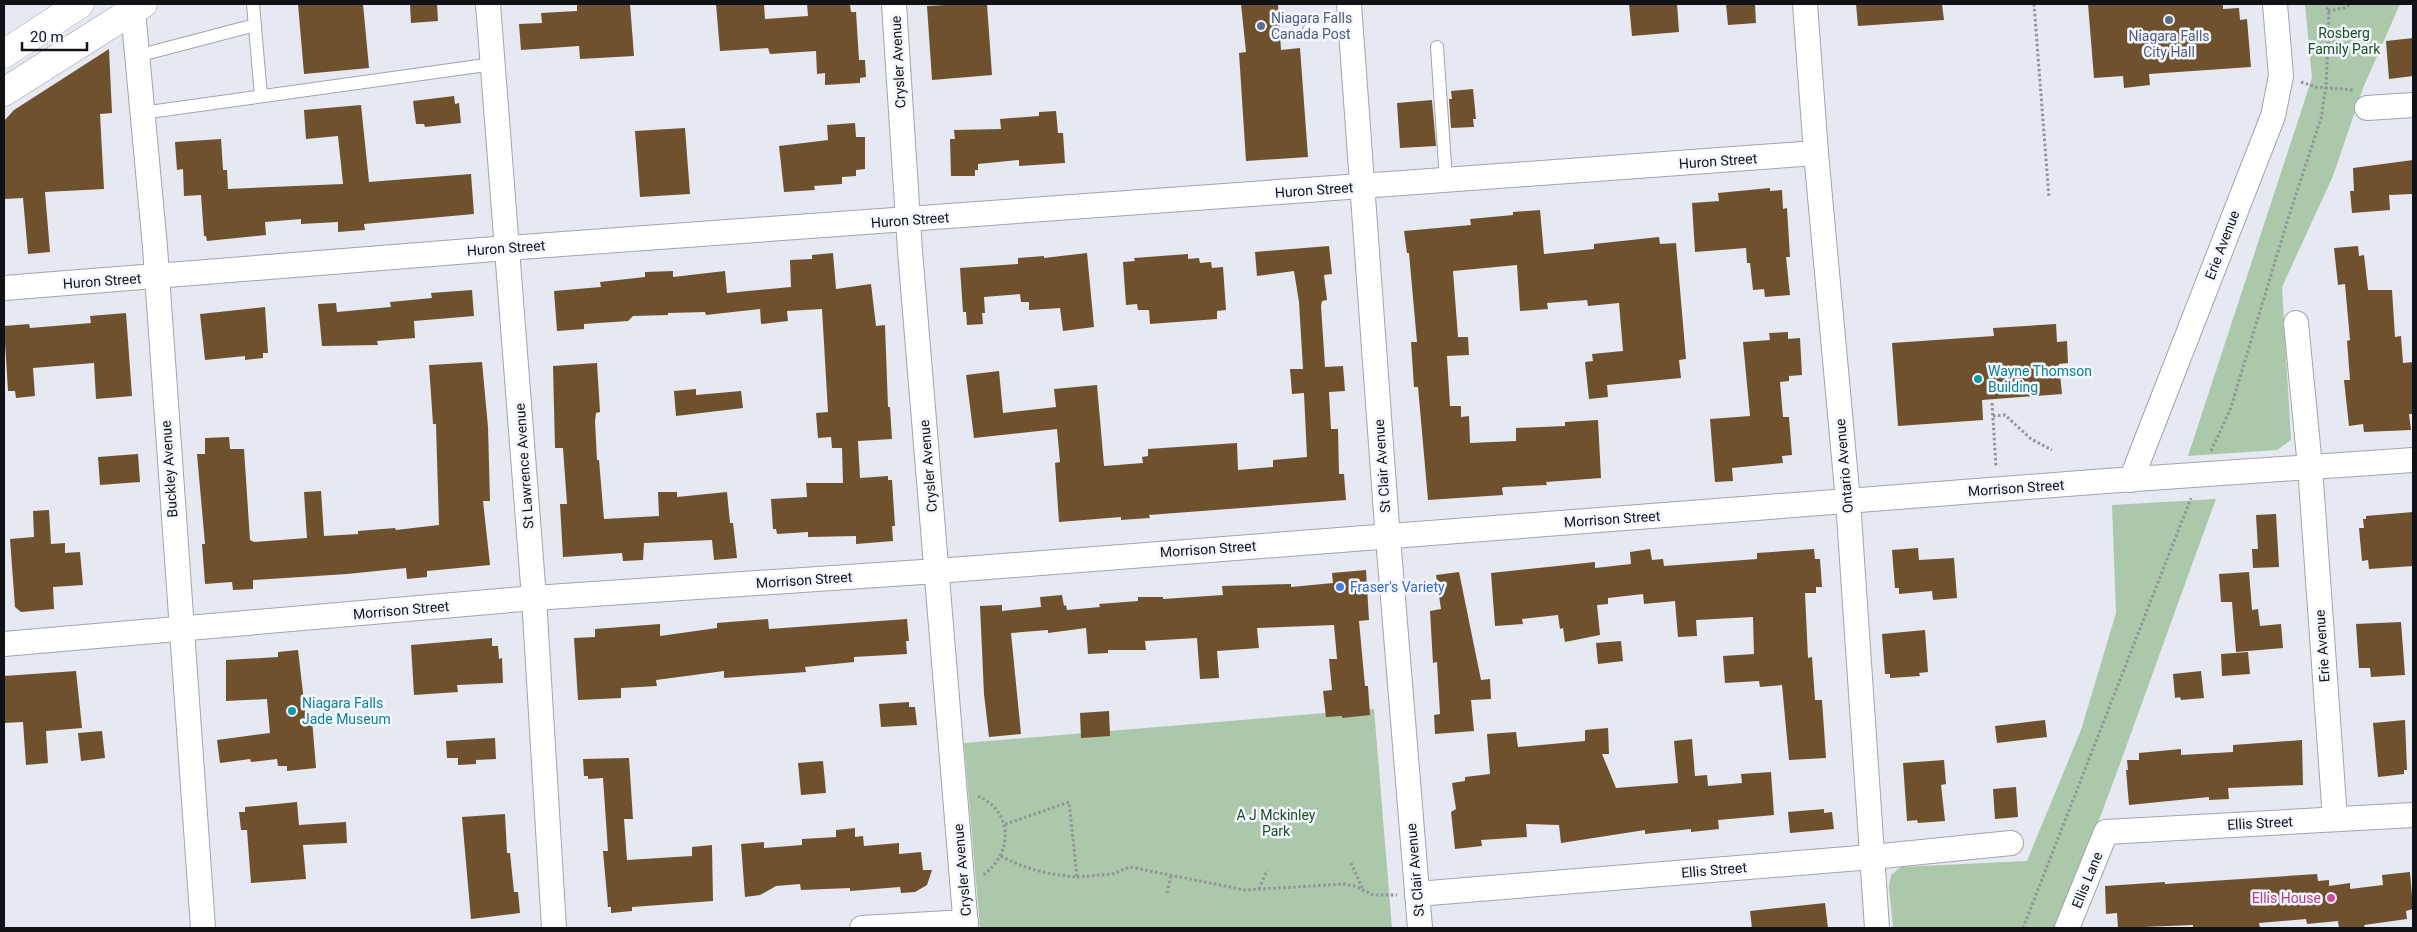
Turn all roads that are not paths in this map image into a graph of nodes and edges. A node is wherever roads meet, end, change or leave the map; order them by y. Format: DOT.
graph roads {
  1 [pos="80,4"];
  2 [pos="253,4"];
  3 [pos="488,4"];
  4 [pos="894,4"];
  5 [pos="1806,4"];
  6 [pos="2275,4"];
  7 [pos="138,7"];
  8 [pos="1350,15"];
  9 [pos="255,25"];
  10 [pos="1309,30"];
  11 [pos="1437,47"];
  12 [pos="4,54"];
  13 [pos="137,56"];
  14 [pos="493,64"];
  15 [pos="4,92"];
  16 [pos="261,96"];
  17 [pos="2413,105"];
  18 [pos="2367,108"];
  19 [pos="142,113"];
  20 [pos="1816,153"];
  21 [pos="1446,180"];
  22 [pos="1363,186"];
  23 [pos="908,220"];
  24 [pos="507,248"];
  25 [pos="156,277"];
  26 [pos="4,288"];
  27 [pos="2296,323"];
  28 [pos="2413,460"];
  29 [pos="2310,467"];
  30 [pos="2131,480"];
  31 [pos="1848,501"];
  32 [pos="1388,535"];
  33 [pos="937,570"];
  34 [pos="534,598"];
  35 [pos="181,629"];
  36 [pos="4,644"];
  37 [pos="2413,815"];
  38 [pos="2334,819"];
  39 [pos="2106,832"];
  40 [pos="2011,843"];
  41 [pos="1872,857"];
  42 [pos="1417,894"];
  43 [pos="966,925"];
  44 [pos="202,928"];
  45 [pos="554,928"];
  46 [pos="862,928"];
  47 [pos="1420,928"];
  48 [pos="1877,928"];
  49 [pos="2067,928"];
  1 -- 12 [label="street"];
  2 -- 9 [label="lane"];
  3 -- 14 [label="street, St Lawrence Avenue"];
  4 -- 23 [label="street, Crysler Avenue"];
  5 -- 20 [label="street, Ontario Avenue"];
  6 -- 30 [label="street, Erie Avenue"];
  7 -- 13 [label="street, Buckley Avenue"];
  7 -- 15 [label="street"];
  8 -- 10 [label="lane"];
  8 -- 22 [label="street, St Clair Avenue"];
  9 -- 13 [label="lane"];
  9 -- 16 [label="lane"];
  11 -- 21 [label="lane"];
  13 -- 19 [label="street, Buckley Avenue"];
  14 -- 16 [label="lane"];
  14 -- 24 [label="street, St Lawrence Avenue"];
  16 -- 19 [label="lane"];
  17 -- 18 [label="street"];
  19 -- 25 [label="street, Buckley Avenue"];
  20 -- 21 [label="street, Huron Street"];
  20 -- 31 [label="street, Ontario Avenue"];
  21 -- 22 [label="street, Huron Street"];
  22 -- 23 [label="street, Huron Street"];
  22 -- 32 [label="street, St Clair Avenue"];
  23 -- 24 [label="street, Huron Street"];
  23 -- 33 [label="street, Crysler Avenue"];
  24 -- 25 [label="street, Huron Street"];
  24 -- 34 [label="street, St Lawrence Avenue"];
  25 -- 26 [label="street, Huron Street"];
  25 -- 35 [label="street, Buckley Avenue"];
  27 -- 29 [label="street, Erie Avenue"];
  28 -- 29 [label="street, Morrison Street"];
  29 -- 30 [label="street, Morrison Street"];
  29 -- 38 [label="street, Erie Avenue"];
  30 -- 31 [label="street, Morrison Street"];
  31 -- 32 [label="street, Morrison Street"];
  31 -- 41 [label="street, Ontario Avenue"];
  32 -- 33 [label="street, Morrison Street"];
  32 -- 42 [label="street, St Clair Avenue"];
  33 -- 34 [label="street, Morrison Street"];
  33 -- 43 [label="street, Crysler Avenue"];
  34 -- 35 [label="street, Morrison Street"];
  34 -- 45 [label="street, St Lawrence Avenue"];
  35 -- 36 [label="street, Morrison Street"];
  35 -- 44 [label="street, Buckley Avenue"];
  37 -- 38 [label="street, Ellis Street"];
  38 -- 39 [label="street, Ellis Street"];
  39 -- 49 [label="street, Ellis Lane"];
  40 -- 41 [label="street, Ellis Street"];
  41 -- 42 [label="street, Ellis Street"];
  41 -- 48 [label="street, Ontario Avenue"];
  42 -- 47 [label="street, St Clair Avenue"];
  43 -- 46 [label="street"];
}
